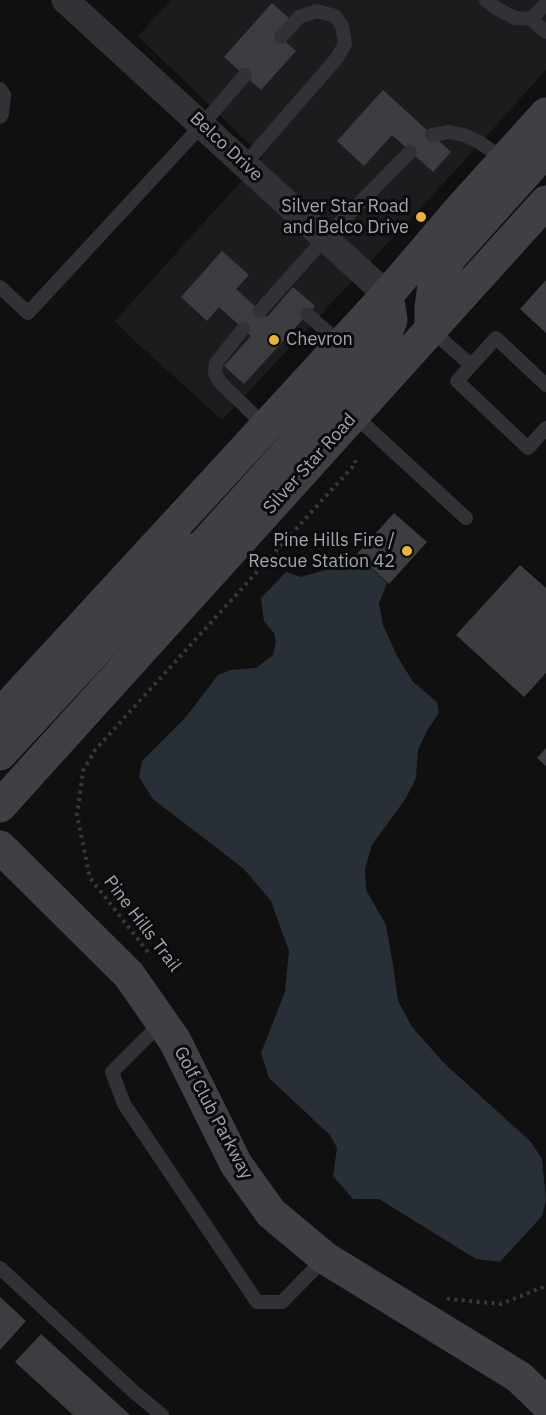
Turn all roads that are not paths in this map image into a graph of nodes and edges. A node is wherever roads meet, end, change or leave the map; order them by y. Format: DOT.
graph roads {
  1 [pos="65,0"];
  2 [pos="486,0"];
  3 [pos="546,4"];
  4 [pos="531,19"];
  5 [pos="546,32"];
  6 [pos="281,37"];
  7 [pos="244,75"];
  8 [pos="0,89"];
  9 [pos="546,114"];
  10 [pos="0,117"];
  11 [pos="202,125"];
  12 [pos="432,135"];
  13 [pos="546,150"];
  14 [pos="410,152"];
  15 [pos="505,160"];
  16 [pos="245,164"];
  17 [pos="546,202"];
  18 [pos="325,238"];
  19 [pos="0,287"];
  20 [pos="387,295"];
  21 [pos="260,311"];
  22 [pos="307,314"];
  23 [pos="243,329"];
  24 [pos="431,330"];
  25 [pos="341,344"];
  26 [pos="471,365"];
  27 [pos="546,385"];
  28 [pos="328,395"];
  29 [pos="265,426"];
  30 [pos="546,428"];
  31 [pos="206,490"];
  32 [pos="466,518"];
  33 [pos="0,715"];
  34 [pos="0,754"];
  35 [pos="0,806"];
  36 [pos="0,847"];
  37 [pos="162,1022"];
  38 [pos="325,1258"];
  39 [pos="0,1268"];
  40 [pos="546,1404"];
  41 [pos="162,1415"];
  1 -- 11 [label="street, Belco Drive"];
  2 -- 4 [label="lane"];
  3 -- 4 [label="lane"];
  4 -- 5 [label="lane"];
  6 -- 16 [label="lane"];
  7 -- 11 [label="lane"];
  8 -- 10 [label="lane"];
  9 -- 15 [label="main road, Silver Star Road"];
  11 -- 16 [label="street, Belco Drive"];
  11 -- 19 [label="lane"];
  12 -- 15 [label="lane"];
  13 -- 24 [label="main road"];
  14 -- 18 [label="lane"];
  15 -- 20 [label="main road, Silver Star Road"];
  16 -- 18 [label="street, Belco Drive"];
  17 -- 24 [label="main road, Silver Star Road"];
  18 -- 20 [label="street, Belco Drive"];
  18 -- 21 [label="lane"];
  20 -- 25 [label="main road, Silver Star Road"];
  20 -- 28 [label="main road"];
  22 -- 25 [label="lane"];
  23 -- 29 [label="lane"];
  24 -- 26 [label="lane"];
  24 -- 28 [label="main road, Silver Star Road"];
  25 -- 28 [label="main road, Silver Star Road"];
  26 -- 27 [label="lane"];
  26 -- 30 [label="lane"];
  28 -- 29 [label="main road, Silver Star Road"];
  28 -- 32 [label="lane"];
  28 -- 35 [label="main road"];
  29 -- 31 [label="main road, Silver Star Road"];
  31 -- 33 [label="main road, Silver Star Road"];
  31 -- 34 [label="main road"];
  36 -- 37 [label="main road, Golf Club Parkway"];
  37 -- 38 [label="main road, Golf Club Parkway"];
  37 -- 38 [label="lane"];
  38 -- 40 [label="main road, Golf Club Parkway"];
  39 -- 41 [label="lane"];
}
